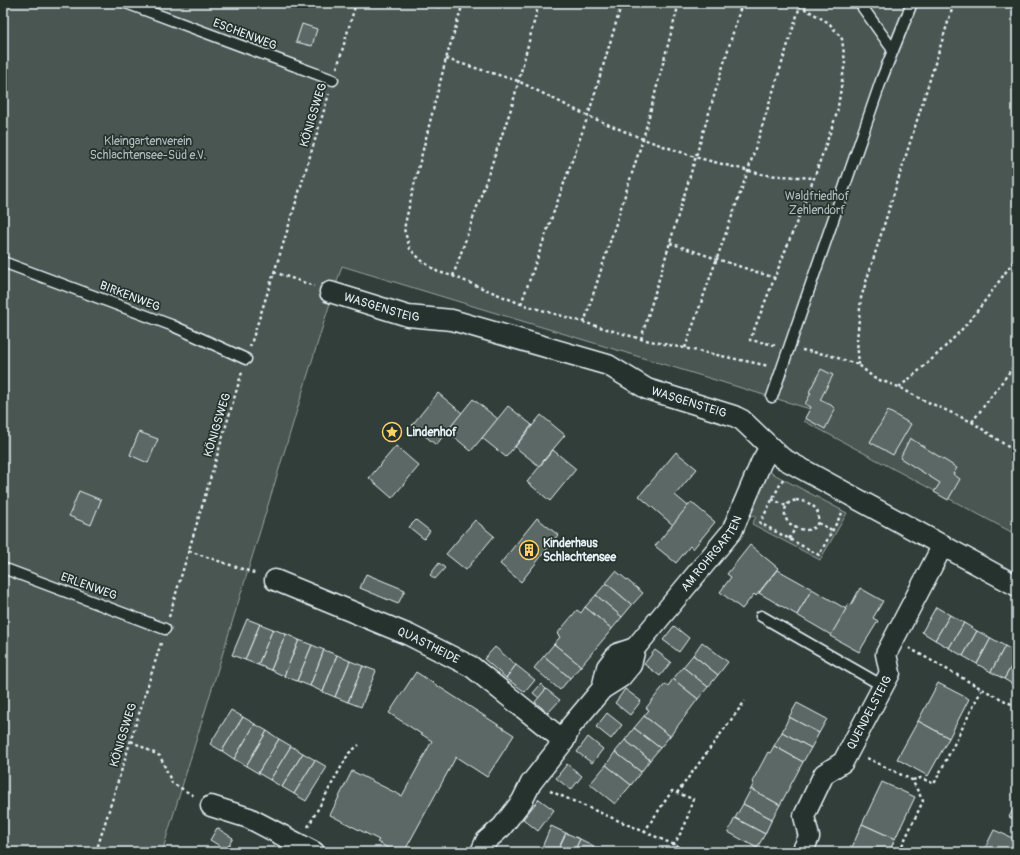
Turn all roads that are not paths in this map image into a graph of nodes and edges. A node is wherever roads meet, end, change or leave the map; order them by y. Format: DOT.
graph roads {
  1 [pos="126,3"];
  2 [pos="862,3"];
  3 [pos="912,3"];
  4 [pos="894,50"];
  5 [pos="333,80"];
  6 [pos="3,262"];
  7 [pos="330,292"];
  8 [pos="246,359"];
  9 [pos="772,398"];
  10 [pos="770,447"];
  11 [pos="943,545"];
  12 [pos="3,568"];
  13 [pos="275,580"];
  14 [pos="1017,586"];
  15 [pos="761,616"];
  16 [pos="166,629"];
  17 [pos="883,686"];
  18 [pos="564,741"];
  19 [pos="211,806"];
  20 [pos="502,827"];
  21 [pos="314,852"];
  22 [pos="481,852"];
  23 [pos="494,852"];
  24 [pos="802,852"];
  1 -- 5 [label="lane, ESCHENWEG"];
  2 -- 4 [label="lane"];
  3 -- 4 [label="lane"];
  4 -- 9 [label="lane"];
  6 -- 8 [label="lane, BIRKENWEG"];
  7 -- 10 [label="street, WASGENSTEIG"];
  10 -- 11 [label="street, WASGENSTEIG"];
  10 -- 18 [label="street, AM ROHRGARTEN"];
  11 -- 14 [label="street, WASGENSTEIG"];
  11 -- 17 [label="street, QUENDELSTEIG"];
  12 -- 16 [label="lane, ERLENWEG"];
  13 -- 18 [label="street, QUASTHEIDE"];
  15 -- 17 [label="lane"];
  17 -- 24 [label="street, QUENDELSTEIG"];
  18 -- 20 [label="street, AM ROHRGARTEN"];
  19 -- 21 [label="street"];
  20 -- 22 [label="street, AM ROHRGARTEN"];
  20 -- 23 [label="street, AM ROHRGARTEN"];
}
